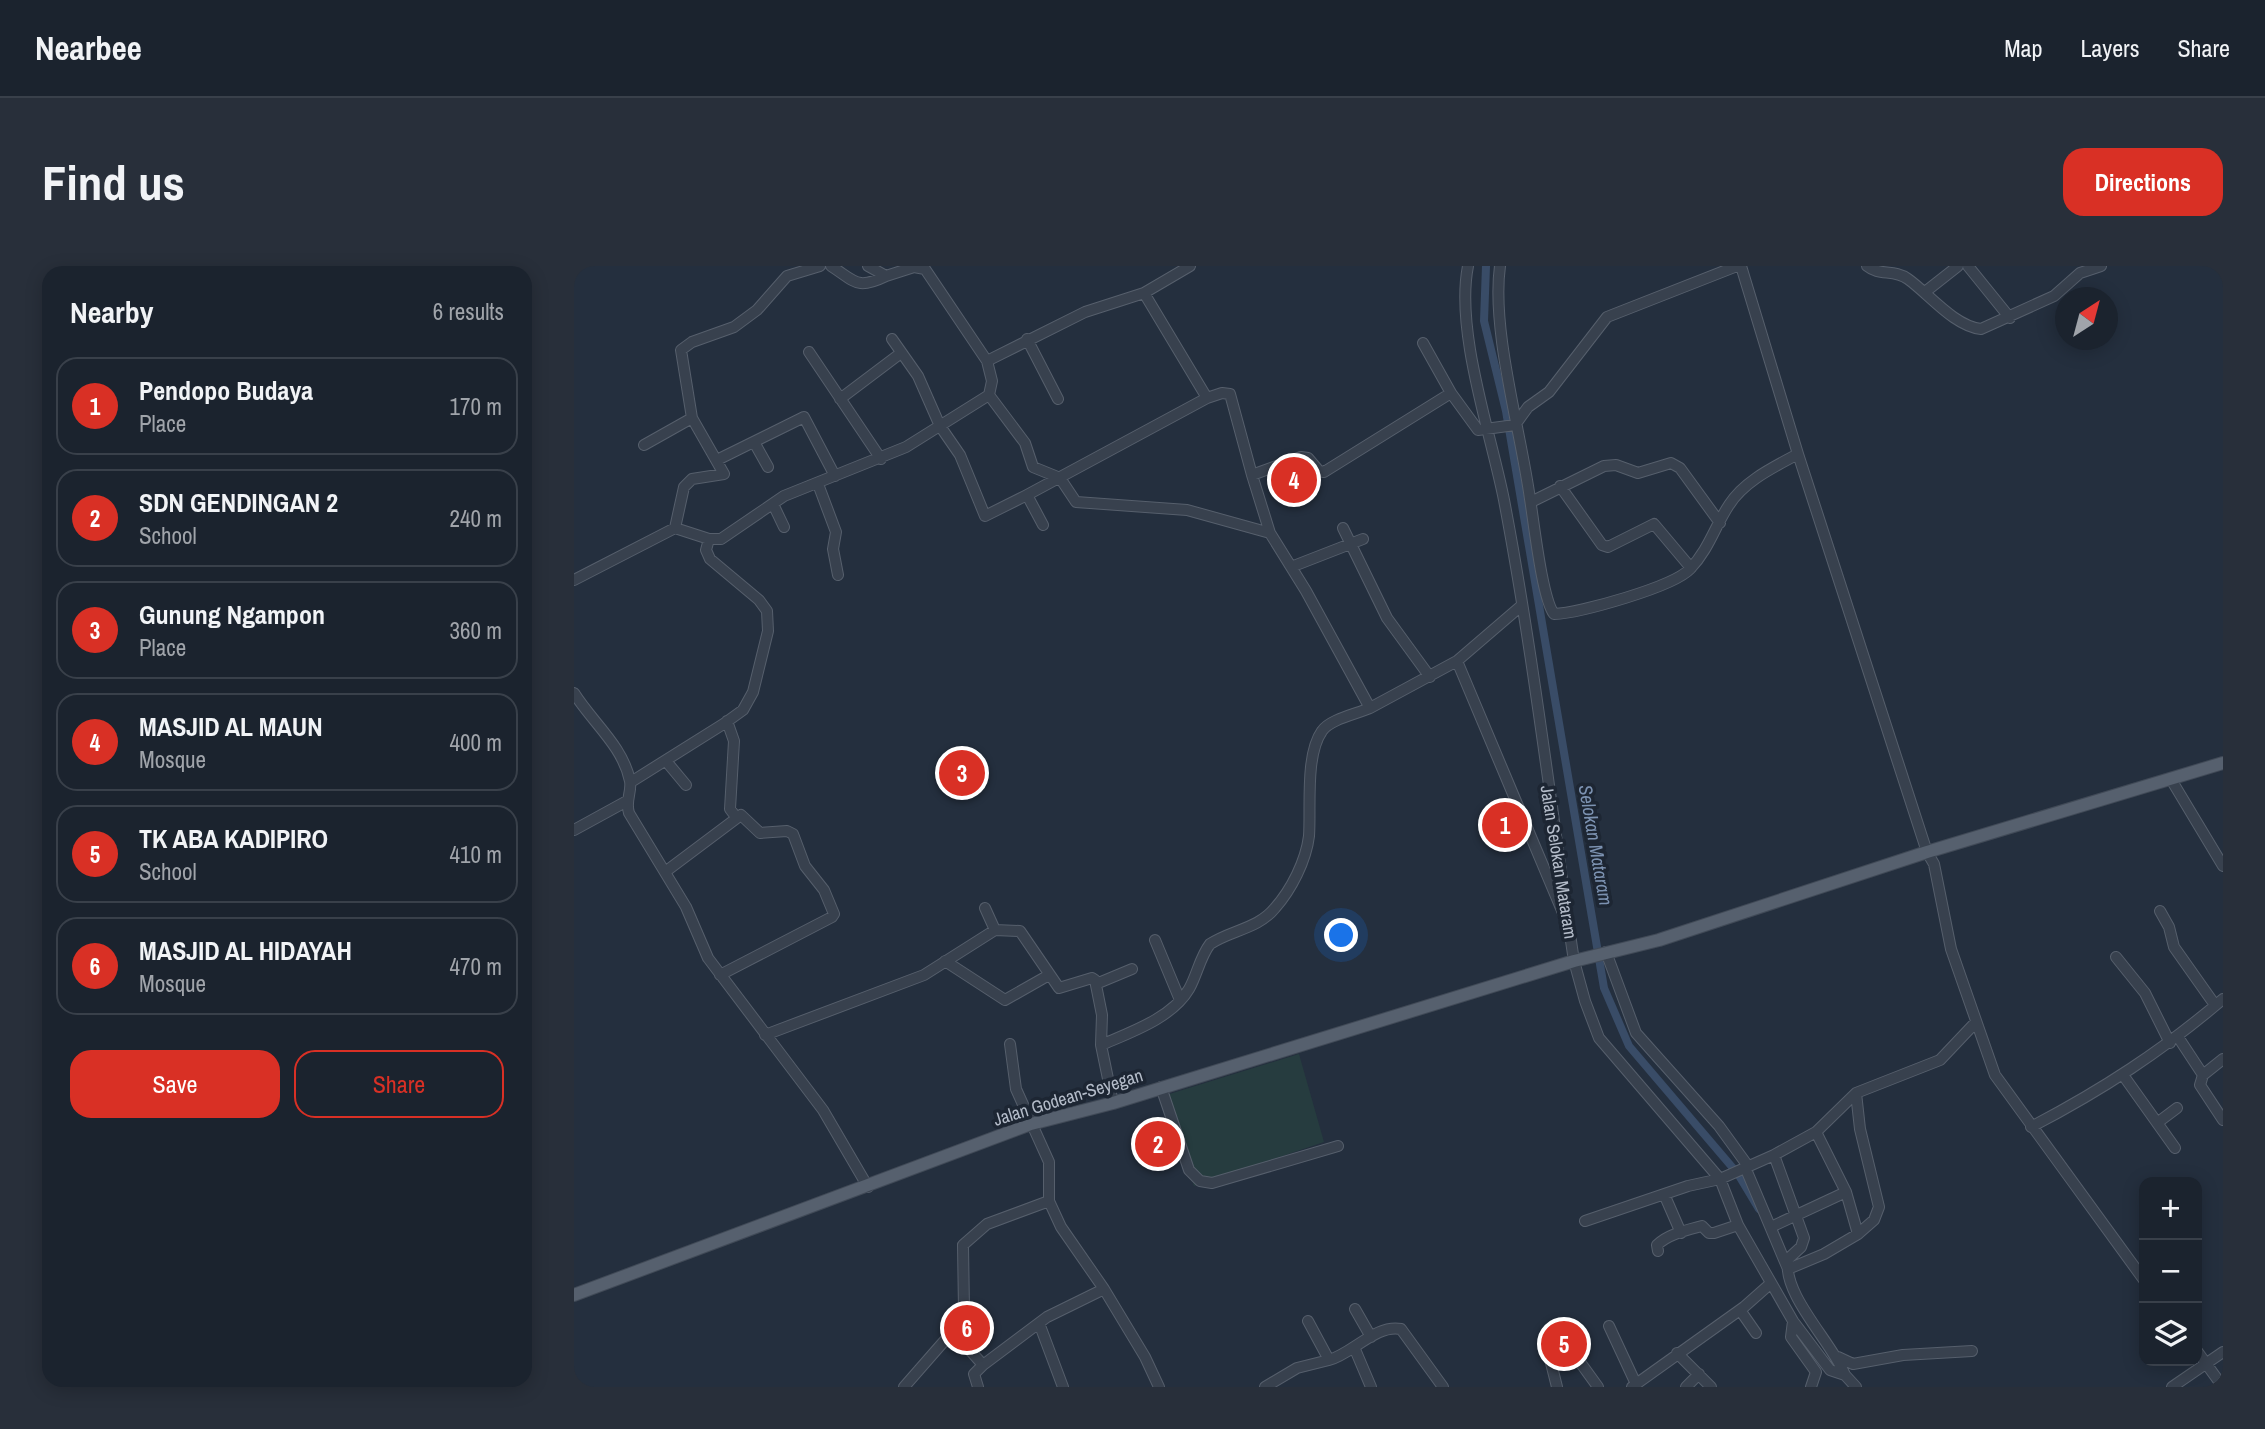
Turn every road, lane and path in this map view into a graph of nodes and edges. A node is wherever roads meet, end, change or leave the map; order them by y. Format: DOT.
graph roads {
  1 [pos="820,266"];
  2 [pos="831,266"];
  3 [pos="868,266"];
  4 [pos="1190,266"];
  5 [pos="1468,266"];
  6 [pos="1500,266"];
  7 [pos="1739,266"];
  8 [pos="1867,266"];
  9 [pos="1958,266"];
  10 [pos="1968,266"];
  11 [pos="2101,266"];
  12 [pos="886,276"];
  13 [pos="1925,292"];
  14 [pos="1144,293"];
  15 [pos="2010,318"];
  16 [pos="1027,339"];
  17 [pos="892,340"];
  18 [pos="1423,343"];
  19 [pos="808,352"];
  20 [pos="901,353"];
  21 [pos="987,361"];
  22 [pos="1451,393"];
  23 [pos="989,395"];
  24 [pos="1207,398"];
  25 [pos="840,399"];
  26 [pos="1058,399"];
  27 [pos="692,418"];
  28 [pos="1516,424"];
  29 [pos="940,426"];
  30 [pos="1493,429"];
  31 [pos="754,442"];
  32 [pos="644,445"];
  33 [pos="1798,454"];
  34 [pos="881,459"];
  35 [pos="717,460"];
  36 [pos="768,467"];
  37 [pos="1252,475"];
  38 [pos="835,477"];
  39 [pos="1060,478"];
  40 [pos="818,484"];
  41 [pos="1560,486"];
  42 [pos="1027,495"];
  43 [pos="1531,502"];
  44 [pos="773,504"];
  45 [pos="1720,523"];
  46 [pos="1043,525"];
  47 [pos="784,527"];
  48 [pos="676,528"];
  49 [pos="1270,533"];
  50 [pos="1347,537"];
  51 [pos="1363,538"];
  52 [pos="709,539"];
  53 [pos="1291,567"];
  54 [pos="1691,568"];
  55 [pos="838,575"];
  56 [pos="574,580"];
  57 [pos="1521,606"];
  58 [pos="1457,661"];
  59 [pos="1430,677"];
  60 [pos="574,693"];
  61 [pos="1370,708"];
  62 [pos="727,721"];
  63 [pos="666,761"];
  64 [pos="2223,763"];
  65 [pos="2172,781"];
  66 [pos="631,782"];
  67 [pos="686,786"];
  68 [pos="627,801"];
  69 [pos="736,817"];
  70 [pos="574,830"];
  71 [pos="1927,852"];
  72 [pos="2223,866"];
  73 [pos="665,872"];
  74 [pos="985,908"];
  75 [pos="2160,911"];
  76 [pos="995,930"];
  77 [pos="1570,930"];
  78 [pos="1155,940"];
  79 [pos="1604,953"];
  80 [pos="2116,957"];
  81 [pos="1578,960"];
  82 [pos="945,961"];
  83 [pos="1132,968"];
  84 [pos="720,975"];
  85 [pos="1049,975"];
  86 [pos="1096,984"];
  87 [pos="1180,1000"];
  88 [pos="2219,1002"];
  89 [pos="1976,1022"];
  90 [pos="765,1035"];
  91 [pos="2174,1040"];
  92 [pos="1010,1044"];
  93 [pos="1101,1045"];
  94 [pos="2223,1059"];
  95 [pos="2123,1075"];
  96 [pos="2203,1075"];
  97 [pos="1160,1087"];
  98 [pos="1856,1093"];
  99 [pos="1113,1102"];
  100 [pos="2177,1108"];
  101 [pos="2223,1120"];
  102 [pos="2157,1123"];
  103 [pos="1031,1124"];
  104 [pos="2031,1127"];
  105 [pos="1816,1132"];
  106 [pos="1338,1146"];
  107 [pos="2175,1148"];
  108 [pos="1774,1155"];
  109 [pos="1745,1167"];
  110 [pos="1725,1177"];
  111 [pos="867,1186"];
  112 [pos="1846,1192"];
  113 [pos="1664,1194"];
  114 [pos="1049,1201"];
  115 [pos="1796,1215"];
  116 [pos="1586,1221"];
  117 [pos="1738,1225"];
  118 [pos="1856,1225"];
  119 [pos="1771,1227"];
  120 [pos="1681,1233"];
  121 [pos="1658,1251"];
  122 [pos="1788,1269"];
  123 [pos="2139,1273"];
  124 [pos="1770,1284"];
  125 [pos="1104,1289"];
  126 [pos="574,1295"];
  127 [pos="1355,1309"];
  128 [pos="1740,1310"];
  129 [pos="1308,1321"];
  130 [pos="1793,1321"];
  131 [pos="1039,1323"];
  132 [pos="1609,1326"];
  133 [pos="953,1331"];
  134 [pos="1756,1334"];
  135 [pos="1371,1337"];
  136 [pos="1354,1347"];
  137 [pos="1572,1351"];
  138 [pos="1972,1351"];
  139 [pos="2223,1352"];
  140 [pos="1677,1353"];
  141 [pos="1838,1357"];
  142 [pos="2202,1358"];
  143 [pos="1550,1359"];
  144 [pos="1329,1360"];
  145 [pos="983,1365"];
  146 [pos="2207,1365"];
  147 [pos="1699,1374"];
  148 [pos="1845,1375"];
  149 [pos="1634,1385"];
  150 [pos="904,1387"];
  151 [pos="978,1387"];
  152 [pos="1063,1387"];
  153 [pos="1159,1387"];
  154 [pos="1265,1387"];
  155 [pos="1371,1387"];
  156 [pos="1443,1387"];
  157 [pos="1557,1387"];
  158 [pos="1598,1387"];
  159 [pos="1686,1387"];
  160 [pos="1711,1387"];
  161 [pos="1811,1387"];
  162 [pos="1856,1387"];
  163 [pos="2172,1387"];
  164 [pos="2223,1387"];
  1 -- 27 [label="street"];
  2 -- 12 [label="street"];
  3 -- 12 [label="street"];
  4 -- 14 [label="street"];
  5 -- 30 [label="street, Jalan Selokan Mataram"];
  6 -- 28 [label="street"];
  7 -- 28 [label="street"];
  7 -- 33 [label="street"];
  8 -- 13 [label="street"];
  9 -- 13 [label="street"];
  10 -- 15 [label="street"];
  11 -- 15 [label="street"];
  12 -- 21 [label="street"];
  13 -- 15 [label="street"];
  14 -- 16 [label="street"];
  14 -- 24 [label="street"];
  16 -- 21 [label="street"];
  16 -- 26 [label="street"];
  17 -- 20 [label="street"];
  18 -- 22 [label="street"];
  19 -- 25 [label="street"];
  20 -- 25 [label="street"];
  20 -- 29 [label="street"];
  21 -- 23 [label="street"];
  22 -- 30 [label="street"];
  22 -- 37 [label="street"];
  23 -- 29 [label="street"];
  23 -- 39 [label="street"];
  24 -- 37 [label="street"];
  24 -- 39 [label="street"];
  25 -- 34 [label="street"];
  27 -- 32 [label="street"];
  27 -- 35 [label="street"];
  28 -- 30 [label="street"];
  28 -- 43 [label="street"];
  29 -- 34 [label="street"];
  29 -- 42 [label="street"];
  30 -- 57 [label="street, Jalan Selokan Mataram"];
  31 -- 35 [label="street"];
  31 -- 36 [label="street"];
  31 -- 38 [label="street"];
  33 -- 45 [label="street"];
  33 -- 71 [label="street"];
  34 -- 38 [label="street"];
  35 -- 48 [label="street"];
  37 -- 49 [label="street"];
  38 -- 40 [label="street"];
  39 -- 42 [label="street"];
  39 -- 49 [label="street"];
  40 -- 44 [label="street"];
  40 -- 55 [label="street"];
  41 -- 43 [label="street"];
  41 -- 45 [label="street"];
  41 -- 54 [label="street"];
  42 -- 46 [label="street"];
  43 -- 54 [label="street"];
  44 -- 47 [label="street"];
  44 -- 52 [label="street"];
  45 -- 54 [label="street"];
  48 -- 52 [label="street"];
  48 -- 56 [label="street"];
  49 -- 53 [label="street"];
  50 -- 51 [label="street"];
  50 -- 53 [label="street"];
  50 -- 59 [label="street"];
  52 -- 62 [label="street"];
  53 -- 61 [label="street"];
  57 -- 58 [label="street"];
  57 -- 77 [label="street, Jalan Selokan Mataram"];
  58 -- 59 [label="street"];
  58 -- 77 [label="street"];
  59 -- 61 [label="street"];
  60 -- 66 [label="street"];
  61 -- 87 [label="street"];
  62 -- 63 [label="street"];
  62 -- 69 [label="street"];
  63 -- 66 [label="street"];
  63 -- 67 [label="street"];
  64 -- 65 [label="main road, Jalan Godean-Seyegan"];
  65 -- 71 [label="main road, Jalan Godean-Seyegan"];
  65 -- 72 [label="street"];
  66 -- 68 [label="street"];
  68 -- 70 [label="street"];
  68 -- 73 [label="street"];
  69 -- 73 [label="street"];
  69 -- 84 [label="street"];
  71 -- 79 [label="main road, Jalan Godean-Seyegan"];
  71 -- 89 [label="street"];
  73 -- 84 [label="street"];
  74 -- 76 [label="street"];
  75 -- 88 [label="street"];
  76 -- 82 [label="street"];
  76 -- 85 [label="street"];
  77 -- 81 [label="street, Jalan Selokan Mataram"];
  78 -- 87 [label="street"];
  79 -- 81 [label="main road, Jalan Godean-Seyegan"];
  79 -- 109 [label="street"];
  80 -- 91 [label="street"];
  81 -- 97 [label="main road, Jalan Godean-Seyegan"];
  81 -- 110 [label="street, Jalan Selokan Mataram"];
  82 -- 85 [label="street"];
  82 -- 90 [label="street"];
  83 -- 86 [label="street"];
  84 -- 90 [label="street"];
  85 -- 86 [label="street"];
  86 -- 93 [label="street"];
  87 -- 93 [label="street"];
  88 -- 91 [label="street"];
  89 -- 98 [label="street"];
  89 -- 104 [label="street"];
  90 -- 111 [label="street"];
  91 -- 95 [label="street"];
  91 -- 96 [label="street"];
  92 -- 103 [label="street"];
  93 -- 99 [label="street"];
  94 -- 96 [label="street"];
  95 -- 102 [label="street"];
  95 -- 104 [label="street"];
  96 -- 101 [label="street"];
  97 -- 99 [label="main road, Jalan Godean-Seyegan"];
  97 -- 106 [label="street"];
  98 -- 105 [label="street"];
  98 -- 118 [label="street"];
  99 -- 103 [label="main road, Jalan Godean-Seyegan"];
  100 -- 102 [label="street"];
  102 -- 107 [label="street"];
  103 -- 111 [label="main road, Jalan Godean-Seyegan"];
  103 -- 114 [label="street"];
  104 -- 123 [label="street"];
  105 -- 108 [label="street"];
  105 -- 112 [label="street"];
  108 -- 109 [label="street"];
  108 -- 115 [label="street"];
  109 -- 110 [label="street"];
  109 -- 119 [label="street"];
  110 -- 113 [label="street"];
  110 -- 117 [label="street, Jalan Selokan Mataram"];
  111 -- 126 [label="main road, Jalan Godean-Seyegan"];
  112 -- 115 [label="street"];
  112 -- 118 [label="street"];
  113 -- 116 [label="street"];
  113 -- 120 [label="street"];
  114 -- 125 [label="street"];
  114 -- 133 [label="street"];
  115 -- 119 [label="street"];
  115 -- 122 [label="street"];
  117 -- 120 [label="street"];
  117 -- 124 [label="street, Jalan Selokan Mataram"];
  118 -- 122 [label="street"];
  119 -- 122 [label="street"];
  120 -- 121 [label="street"];
  122 -- 141 [label="street"];
  124 -- 128 [label="street"];
  124 -- 130 [label="street, Jalan Selokan Mataram"];
  125 -- 131 [label="street"];
  125 -- 153 [label="street"];
  127 -- 135 [label="street"];
  128 -- 134 [label="street"];
  128 -- 140 [label="street"];
  129 -- 144 [label="street"];
  130 -- 148 [label="street, Jalan Selokan Mataram"];
  130 -- 161 [label="street"];
  131 -- 145 [label="street"];
  131 -- 152 [label="street"];
  132 -- 149 [label="street"];
  133 -- 145 [label="street"];
  133 -- 150 [label="street"];
  135 -- 136 [label="street"];
  135 -- 156 [label="street"];
  136 -- 144 [label="street"];
  136 -- 155 [label="street"];
  137 -- 158 [label="street"];
  138 -- 141 [label="street"];
  139 -- 146 [label="street"];
  140 -- 147 [label="street"];
  140 -- 149 [label="street"];
  141 -- 148 [label="street"];
  142 -- 146 [label="street"];
  143 -- 157 [label="street"];
  144 -- 154 [label="street"];
  145 -- 151 [label="street"];
  146 -- 163 [label="street"];
  146 -- 164 [label="street"];
  147 -- 159 [label="street"];
  147 -- 160 [label="street"];
  148 -- 162 [label="street"];
}
